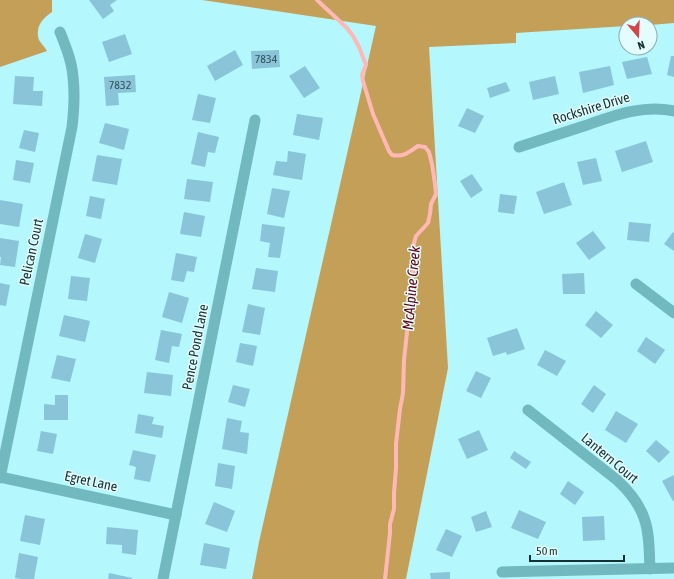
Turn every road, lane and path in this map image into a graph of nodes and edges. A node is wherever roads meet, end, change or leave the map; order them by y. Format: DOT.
graph roads {
  1 [pos="60,32"];
  2 [pos="674,111"];
  3 [pos="255,120"];
  4 [pos="519,147"];
  5 [pos="636,284"];
  6 [pos="674,313"];
  7 [pos="528,410"];
  8 [pos="0,477"];
  9 [pos="176,515"];
  10 [pos="650,568"];
  11 [pos="674,568"];
  12 [pos="502,572"];
  13 [pos="578,575"];
  14 [pos="163,579"];
  1 -- 8 [label="street, Pelican Court"];
  2 -- 4 [label="street, Rockshire Drive"];
  3 -- 9 [label="street, Pence Pond Lane"];
  5 -- 6 [label="street"];
  7 -- 10 [label="street, Lantern Court"];
  8 -- 9 [label="street, Egret Lane"];
  9 -- 14 [label="street, Pence Pond Lane"];
  10 -- 11 [label="street"];
  10 -- 13 [label="street"];
  12 -- 13 [label="street"];
}
